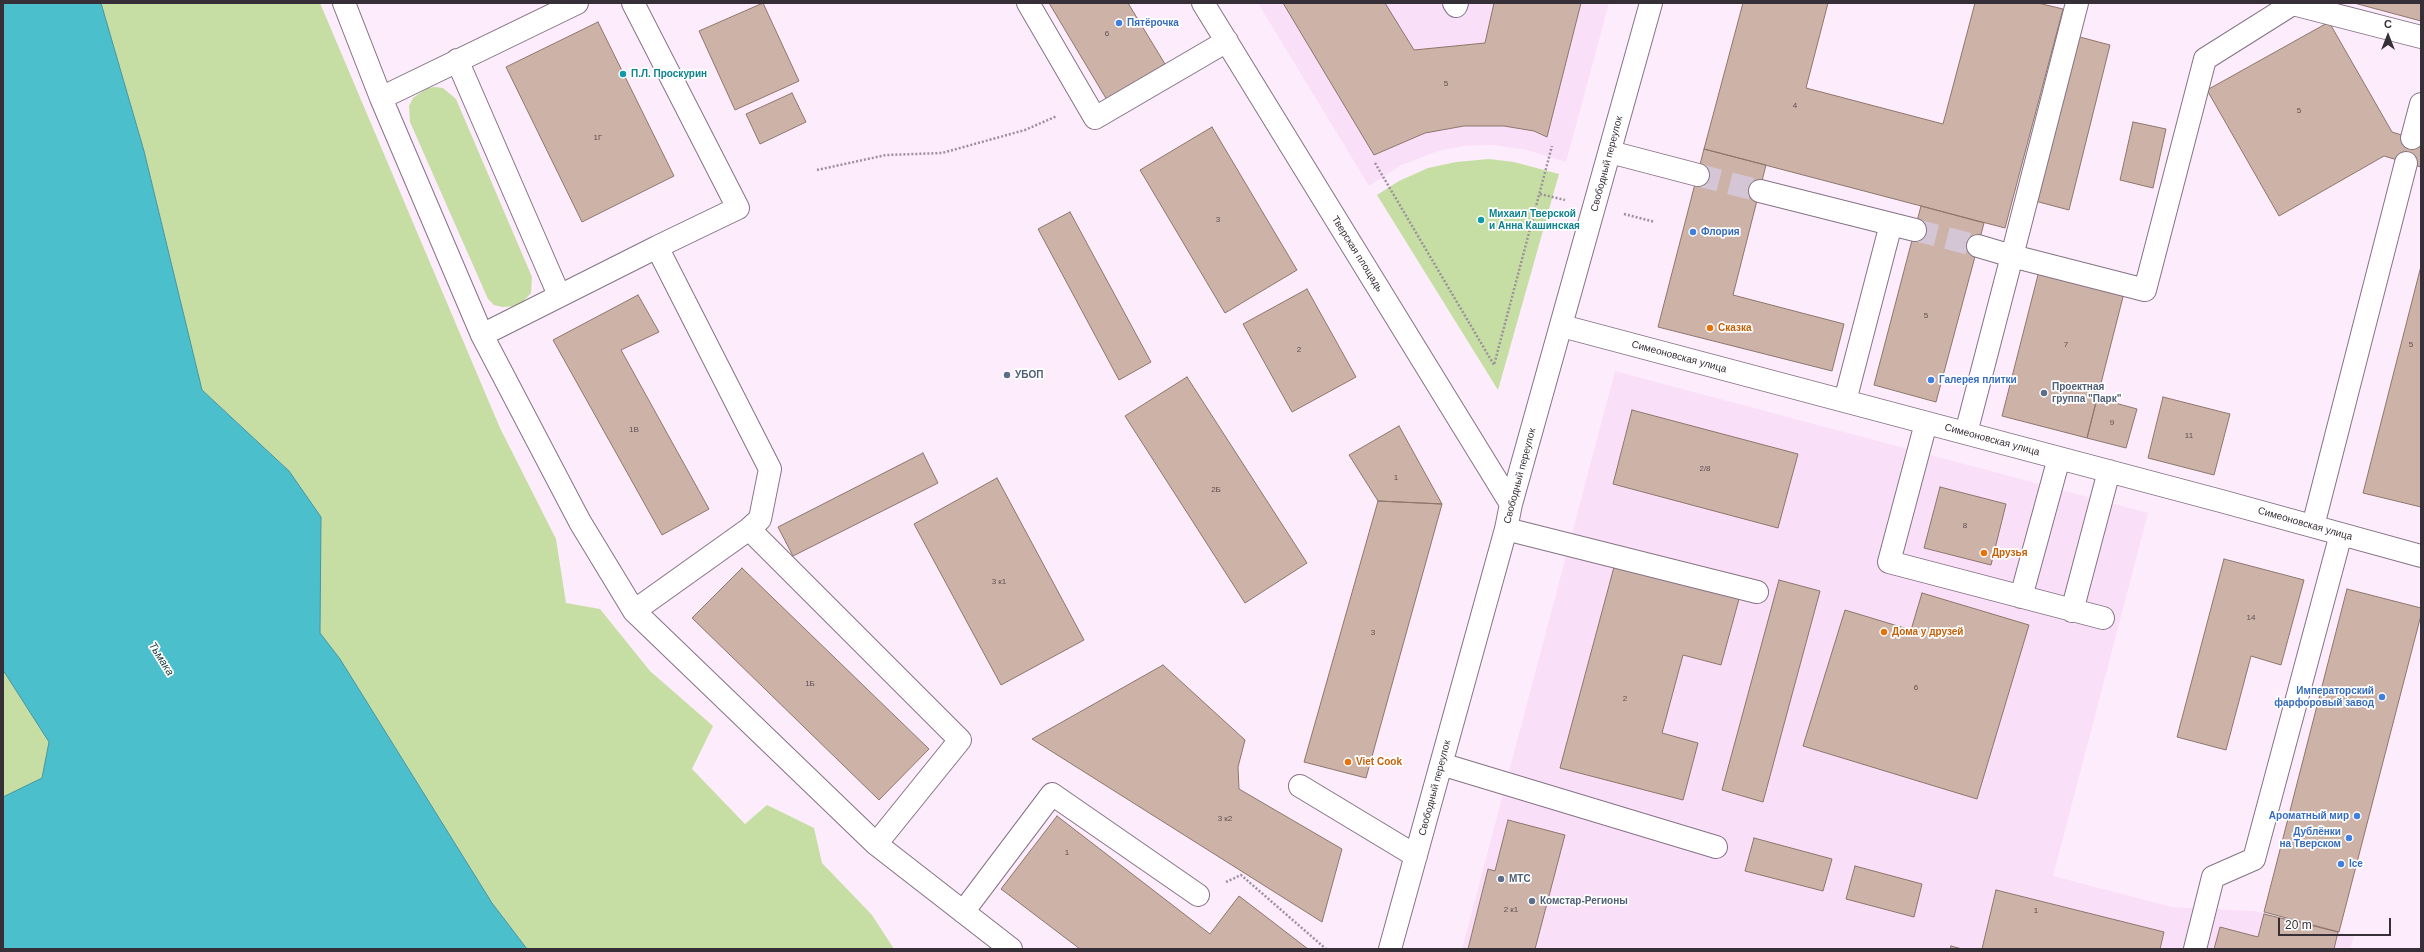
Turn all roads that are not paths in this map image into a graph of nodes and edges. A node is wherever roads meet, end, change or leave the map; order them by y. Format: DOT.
graph roads {
  1 [pos="344,3"];
  2 [pos="577,3"];
  3 [pos="633,3"];
  4 [pos="1028,3"];
  5 [pos="1203,3"];
  6 [pos="1454,3"];
  7 [pos="1457,3"];
  8 [pos="1651,3"];
  9 [pos="2077,3"];
  10 [pos="2292,3"];
  11 [pos="2421,37"];
  12 [pos="1227,41"];
  13 [pos="457,60"];
  14 [pos="381,98"];
  15 [pos="2421,104"];
  16 [pos="2412,138"];
  17 [pos="1610,152"];
  18 [pos="2406,163"];
  19 [pos="1698,175"];
  20 [pos="1760,191"];
  21 [pos="1891,224"];
  22 [pos="1915,230"];
  23 [pos="1978,246"];
  24 [pos="657,248"];
  25 [pos="2012,256"];
  26 [pos="559,295"];
  27 [pos="1562,326"];
  28 [pos="482,335"];
  29 [pos="1845,401"];
  30 [pos="1926,422"];
  31 [pos="1966,433"];
  32 [pos="2059,458"];
  33 [pos="2109,471"];
  34 [pos="1511,504"];
  35 [pos="2313,526"];
  36 [pos="749,529"];
  37 [pos="1506,529"];
  38 [pos="2341,534"];
  39 [pos="2421,556"];
  40 [pos="1757,592"];
  41 [pos="2022,597"];
  42 [pos="634,611"];
  43 [pos="2072,611"];
  44 [pos="2102,618"];
  45 [pos="1441,764"];
  46 [pos="1300,786"];
  47 [pos="876,844"];
  48 [pos="1716,846"];
  49 [pos="1416,856"];
  50 [pos="1198,895"];
  51 [pos="963,912"];
  52 [pos="1011,949"];
  53 [pos="1390,949"];
  54 [pos="2195,949"];
  1 -- 14 [label="street"];
  2 -- 13 [label="street"];
  3 -- 24 [label="street"];
  4 -- 12 [label="street"];
  5 -- 12 [label="street, Тверская площадь"];
  6 -- 7 [label="street"];
  8 -- 17 [label="street, Свободный переулок"];
  9 -- 25 [label="street"];
  10 -- 11 [label="street"];
  10 -- 25 [label="street"];
  12 -- 34 [label="street, Тверская площадь"];
  13 -- 14 [label="street"];
  13 -- 26 [label="street"];
  14 -- 28 [label="street"];
  15 -- 16 [label="street"];
  17 -- 19 [label="street"];
  17 -- 27 [label="street, Свободный переулок"];
  18 -- 35 [label="street"];
  20 -- 21 [label="street"];
  21 -- 22 [label="street"];
  21 -- 29 [label="street"];
  23 -- 25 [label="street"];
  24 -- 26 [label="street"];
  24 -- 36 [label="street"];
  25 -- 31 [label="street"];
  26 -- 28 [label="street"];
  27 -- 29 [label="street, Симеоновская улица"];
  27 -- 34 [label="street, Свободный переулок"];
  28 -- 42 [label="street"];
  29 -- 30 [label="street, Симеоновская улица"];
  30 -- 31 [label="street, Симеоновская улица"];
  30 -- 41 [label="street"];
  31 -- 32 [label="street, Симеоновская улица"];
  32 -- 33 [label="street, Симеоновская улица"];
  32 -- 41 [label="street"];
  33 -- 35 [label="street, Симеоновская улица"];
  33 -- 43 [label="street"];
  34 -- 37 [label="street, Свободный переулок"];
  35 -- 38 [label="street, Симеоновская улица"];
  36 -- 42 [label="street"];
  36 -- 47 [label="street"];
  37 -- 40 [label="street"];
  37 -- 45 [label="street, Свободный переулок"];
  38 -- 39 [label="street, Симеоновская улица"];
  38 -- 54 [label="street"];
  41 -- 43 [label="street"];
  42 -- 47 [label="street"];
  43 -- 44 [label="street"];
  45 -- 48 [label="street"];
  45 -- 49 [label="street, Свободный переулок"];
  46 -- 49 [label="street"];
  47 -- 51 [label="street"];
  49 -- 53 [label="street, Свободный переулок"];
  50 -- 51 [label="street"];
  51 -- 52 [label="street"];
}
